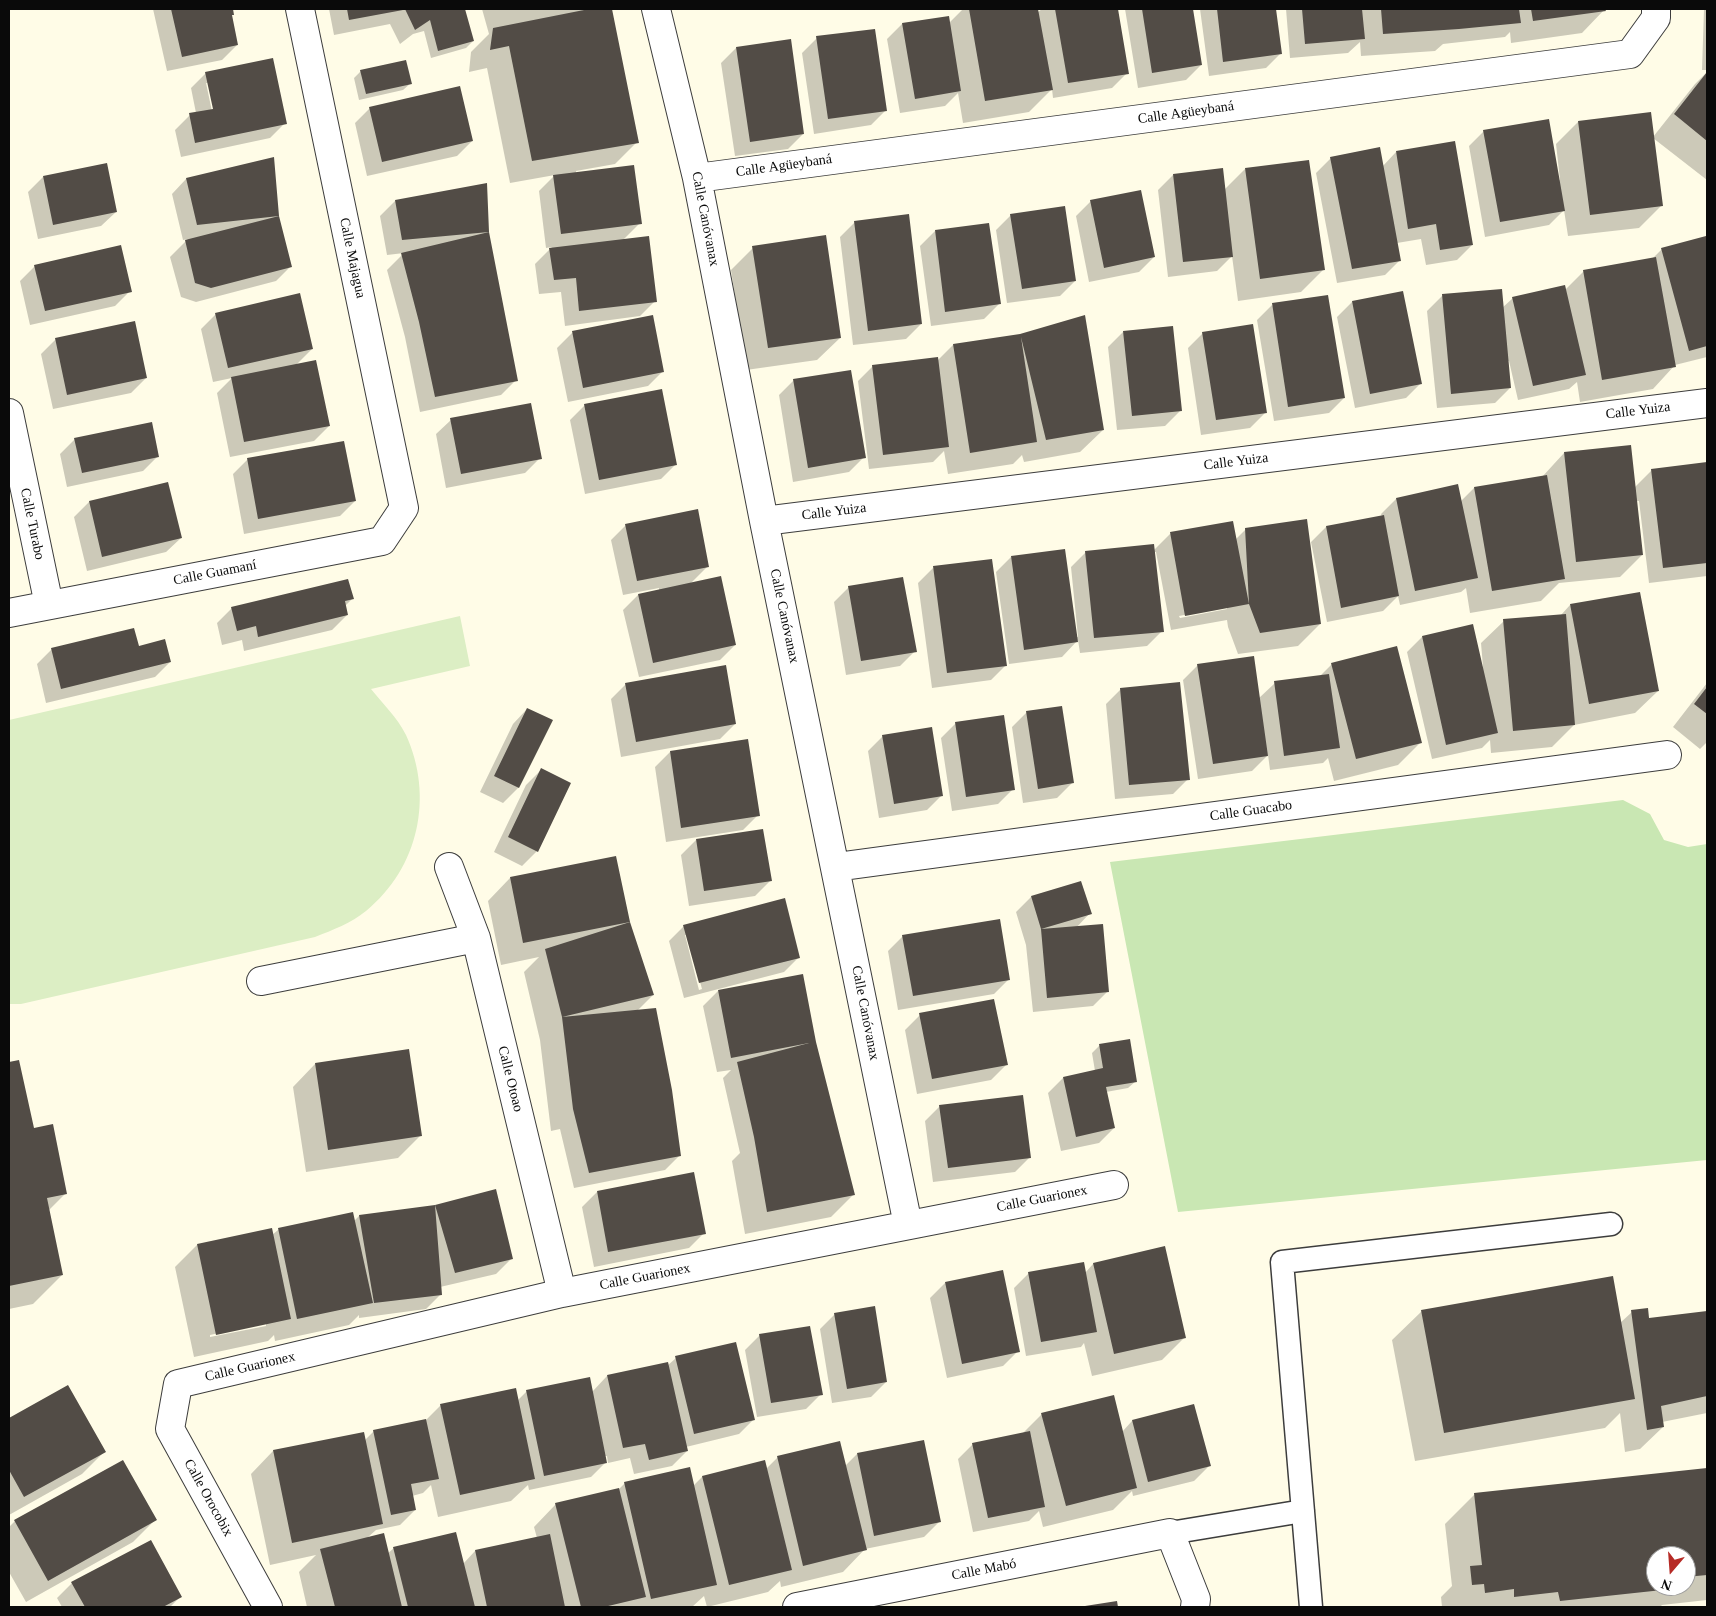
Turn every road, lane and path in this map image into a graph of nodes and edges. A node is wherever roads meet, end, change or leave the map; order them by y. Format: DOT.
graph roads {
  1 [pos="300,9"];
  2 [pos="656,9"];
  3 [pos="1656,14"];
  4 [pos="698,178"];
  5 [pos="1707,403"];
  6 [pos="9,413"];
  7 [pos="404,508"];
  8 [pos="764,521"];
  9 [pos="49,605"];
  10 [pos="9,613"];
  11 [pos="1666,755"];
  12 [pos="449,867"];
  13 [pos="836,867"];
  14 [pos="476,938"];
  15 [pos="261,981"];
  16 [pos="1114,1185"];
  17 [pos="1611,1224"];
  18 [pos="908,1225"];
  19 [pos="562,1293"];
  20 [pos="178,1384"];
  21 [pos="1303,1511"];
  22 [pos="1170,1533"];
  23 [pos="268,1607"];
  24 [pos="797,1607"];
  25 [pos="1195,1607"];
  26 [pos="1311,1607"];
  1 -- 7 [label="street, Calle Majagua"];
  2 -- 4 [label="street, Calle Canóvanax"];
  3 -- 4 [label="street, Calle Agüeybaná"];
  4 -- 8 [label="street, Calle Canóvanax"];
  5 -- 8 [label="street, Calle Yuiza"];
  6 -- 9 [label="street, Calle Turabo"];
  7 -- 9 [label="street, Calle Guamaní"];
  8 -- 13 [label="street, Calle Canóvanax"];
  9 -- 10 [label="street, Calle Guamaní"];
  11 -- 13 [label="street, Calle Guacabo"];
  12 -- 14 [label="street, Calle Otoao"];
  13 -- 18 [label="street, Calle Canóvanax"];
  14 -- 15 [label="street"];
  14 -- 19 [label="street, Calle Otoao"];
  16 -- 18 [label="street, Calle Guarionex"];
  17 -- 21 [label="lane"];
  18 -- 19 [label="street, Calle Guarionex"];
  19 -- 20 [label="street, Calle Guarionex"];
  20 -- 23 [label="street, Calle Orocobix"];
  21 -- 22 [label="lane"];
  21 -- 26 [label="lane"];
  22 -- 24 [label="street, Calle Mabó"];
  22 -- 25 [label="street"];
}
